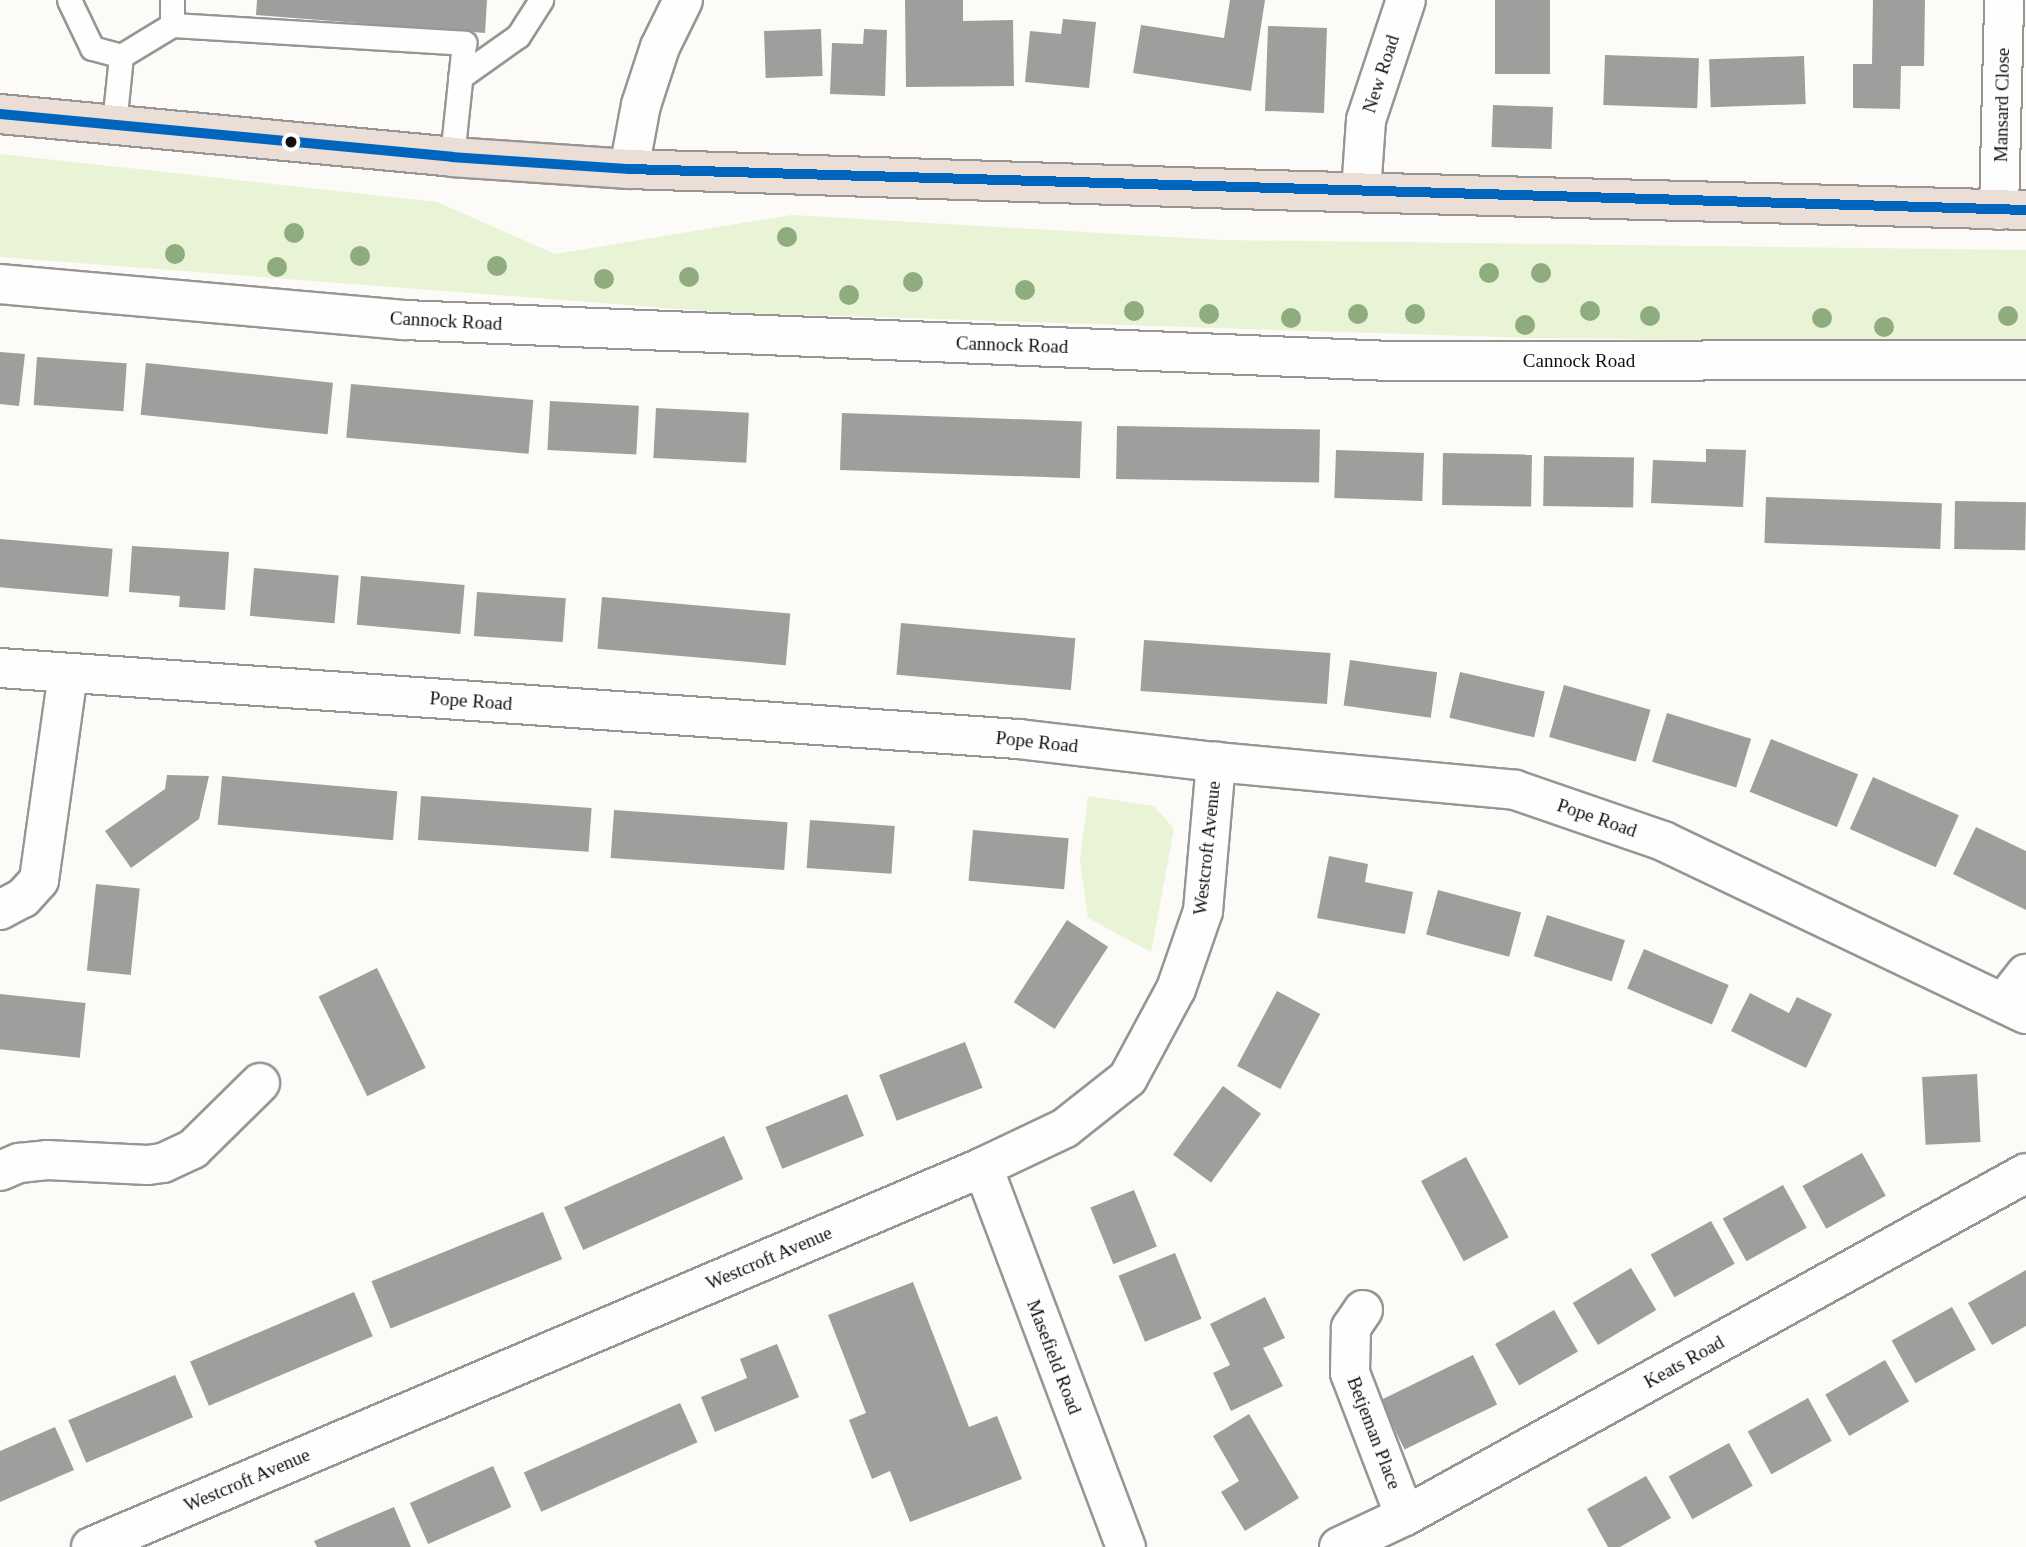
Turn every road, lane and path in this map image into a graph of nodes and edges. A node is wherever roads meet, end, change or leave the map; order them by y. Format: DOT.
graph roads {
  1 [pos="69,0"];
  2 [pos="172,0"];
  3 [pos="541,0"];
  4 [pos="683,0"];
  5 [pos="1406,0"];
  6 [pos="2004,0"];
  7 [pos="172,25"];
  8 [pos="121,56"];
  9 [pos="460,77"];
  10 [pos="0,114"];
  11 [pos="114,124"];
  12 [pos="452,157"];
  13 [pos="629,169"];
  14 [pos="1360,192"];
  15 [pos="2013,210"];
  16 [pos="0,284"];
  17 [pos="2026,360"];
  18 [pos="0,668"];
  19 [pos="68,673"];
  20 [pos="1216,762"];
  21 [pos="0,909"];
  22 [pos="2018,997"];
  23 [pos="260,1083"];
  24 [pos="983,1167"];
  25 [pos="0,1171"];
  26 [pos="2026,1173"];
  27 [pos="1363,1310"];
  28 [pos="1405,1516"];
  29 [pos="90,1547"];
  30 [pos="1126,1547"];
  31 [pos="1339,1547"];
  1 -- 8 [label="lane"];
  2 -- 7 [label="lane"];
  3 -- 9 [label="lane"];
  4 -- 13 [label="street"];
  5 -- 14 [label="street, New Road"];
  6 -- 15 [label="street, Mansard Close"];
  7 -- 8 [label="lane"];
  7 -- 9 [label="lane"];
  8 -- 11 [label="lane"];
  9 -- 12 [label="lane"];
  10 -- 11 [label="highway"];
  11 -- 12 [label="highway"];
  12 -- 13 [label="highway"];
  13 -- 14 [label="highway"];
  14 -- 15 [label="highway"];
  16 -- 17 [label="street, Cannock Road"];
  18 -- 19 [label="street, Pope Road"];
  19 -- 20 [label="street, Pope Road"];
  19 -- 21 [label="street"];
  20 -- 22 [label="street, Pope Road"];
  20 -- 24 [label="street, Westcroft Avenue"];
  23 -- 25 [label="street"];
  24 -- 29 [label="street, Westcroft Avenue"];
  24 -- 30 [label="street, Masefield Road"];
  26 -- 28 [label="street, Keats Road"];
  27 -- 28 [label="street, Betjeman Place"];
  28 -- 31 [label="street, Keats Road"];
}
